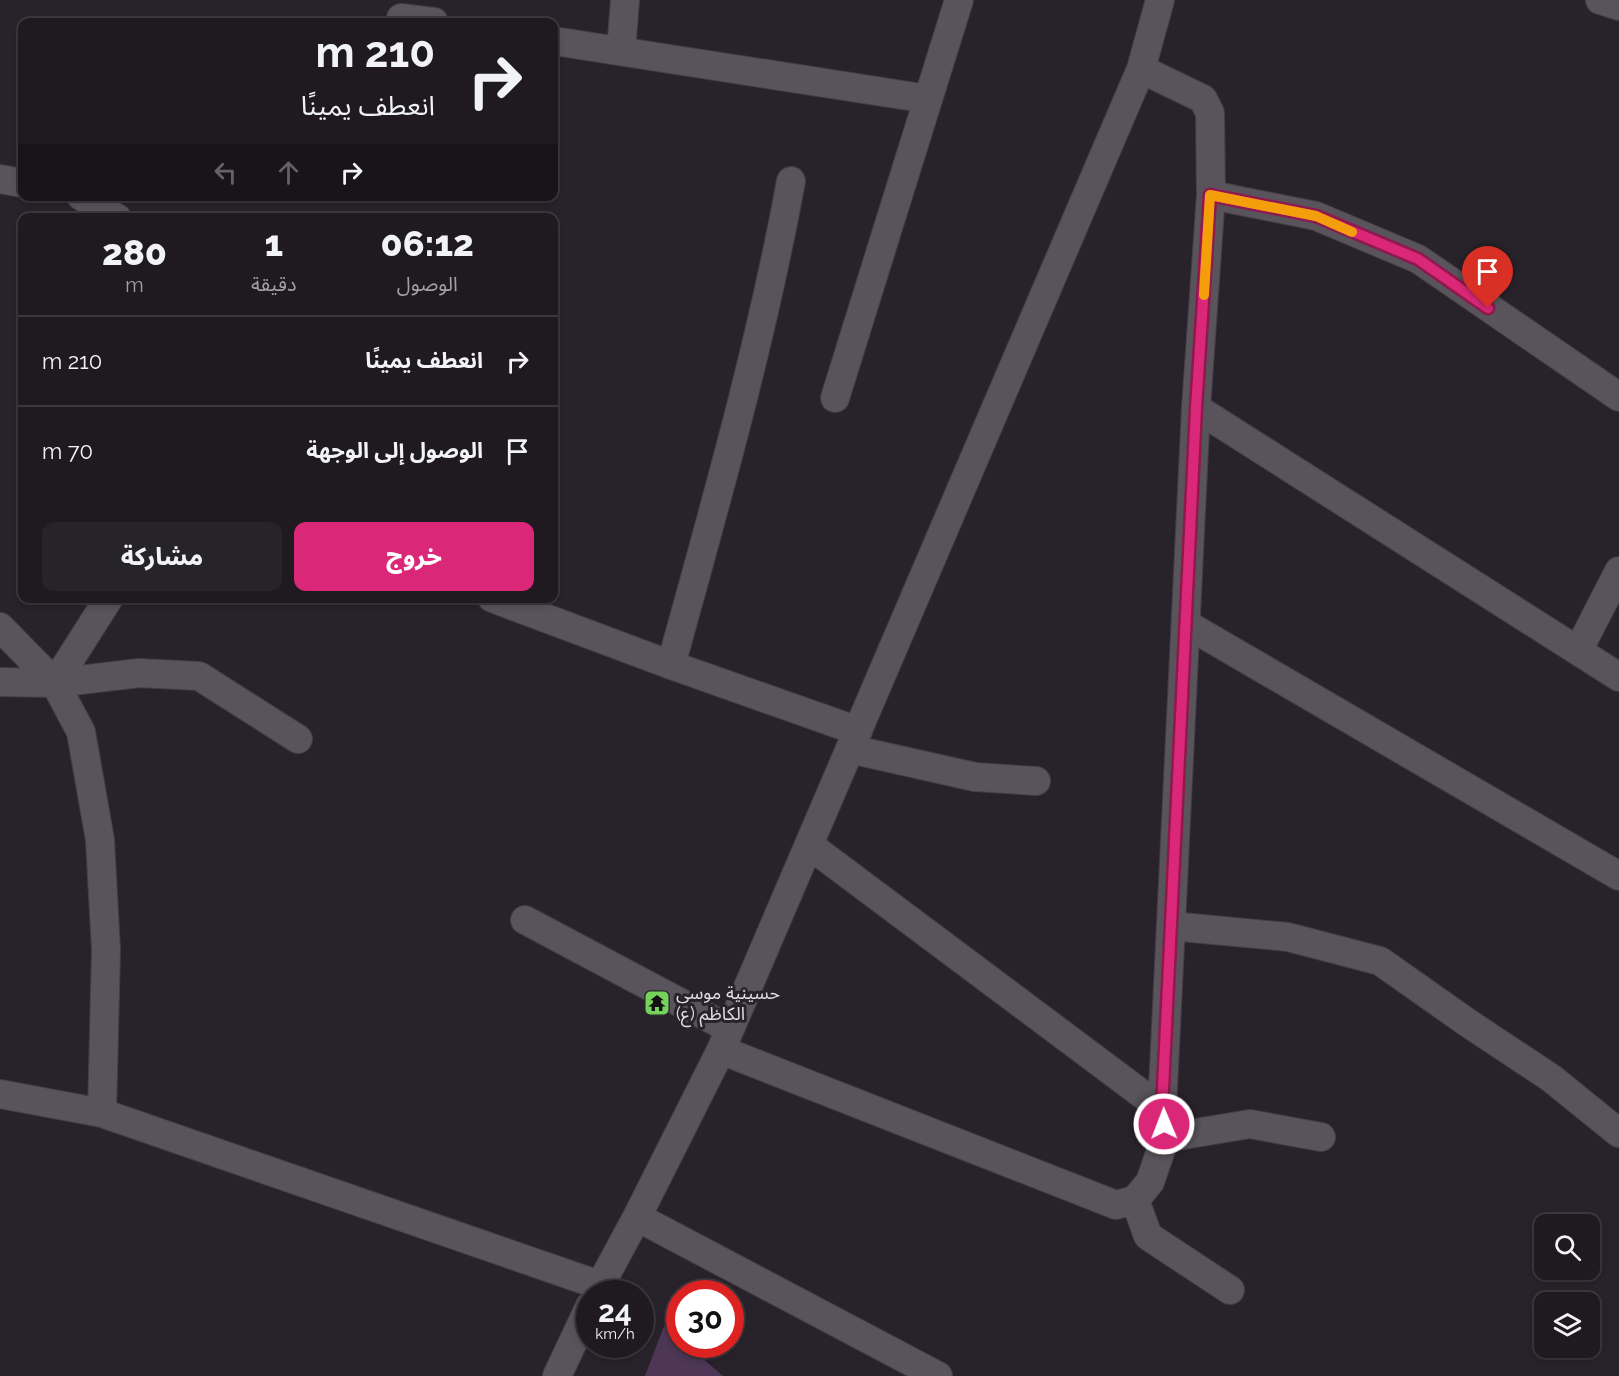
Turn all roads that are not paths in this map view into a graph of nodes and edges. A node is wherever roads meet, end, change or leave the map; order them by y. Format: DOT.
graph roads {
  1 [pos="625,0"];
  2 [pos="959,0"];
  3 [pos="1160,0"];
  4 [pos="1600,0"];
  5 [pos="1619,6"];
  6 [pos="558,42"];
  7 [pos="621,51"];
  8 [pos="1141,69"];
  9 [pos="928,99"];
  10 [pos="0,179"];
  11 [pos="791,181"];
  12 [pos="18,182"];
  13 [pos="1210,195"];
  14 [pos="89,201"];
  15 [pos="109,213"];
  16 [pos="1619,397"];
  17 [pos="836,398"];
  18 [pos="1196,408"];
  19 [pos="1619,571"];
  20 [pos="106,603"];
  21 [pos="505,603"];
  22 [pos="1186,624"];
  23 [pos="0,627"];
  24 [pos="1578,651"];
  25 [pos="671,665"];
  26 [pos="1619,677"];
  27 [pos="0,682"];
  28 [pos="55,683"];
  29 [pos="298,739"];
  30 [pos="854,740"];
  31 [pos="1036,781"];
  32 [pos="809,845"];
  33 [pos="1619,876"];
  34 [pos="525,920"];
  35 [pos="1171,926"];
  36 [pos="725,1040"];
  37 [pos="0,1094"];
  38 [pos="1162,1109"];
  39 [pos="102,1113"];
  40 [pos="1619,1133"];
  41 [pos="1321,1137"];
  42 [pos="1165,1138"];
  43 [pos="1135,1200"];
  44 [pos="637,1217"];
  45 [pos="603,1280"];
  46 [pos="576,1288"];
  47 [pos="1230,1290"];
  48 [pos="576,1336"];
  49 [pos="557,1376"];
  50 [pos="938,1376"];
  1 -- 7 [label="street"];
  2 -- 9 [label="street"];
  3 -- 8 [label="street"];
  4 -- 5 [label="street"];
  6 -- 7 [label="street"];
  7 -- 9 [label="street"];
  8 -- 13 [label="street"];
  8 -- 30 [label="street"];
  9 -- 17 [label="street"];
  10 -- 12 [label="street"];
  11 -- 25 [label="street"];
  13 -- 16 [label="street"];
  13 -- 18 [label="street"];
  14 -- 15 [label="street"];
  18 -- 22 [label="street"];
  18 -- 24 [label="street"];
  19 -- 24 [label="street"];
  20 -- 28 [label="street"];
  21 -- 25 [label="street"];
  22 -- 33 [label="street"];
  22 -- 35 [label="street"];
  23 -- 28 [label="street"];
  24 -- 26 [label="street"];
  25 -- 30 [label="street"];
  27 -- 28 [label="street"];
  28 -- 29 [label="street"];
  28 -- 39 [label="street"];
  30 -- 31 [label="street"];
  30 -- 32 [label="street"];
  32 -- 36 [label="street"];
  32 -- 38 [label="street"];
  34 -- 36 [label="street"];
  35 -- 38 [label="street"];
  35 -- 40 [label="street"];
  36 -- 43 [label="street"];
  36 -- 44 [label="street"];
  37 -- 39 [label="street"];
  38 -- 42 [label="street"];
  39 -- 46 [label="street"];
  41 -- 42 [label="street"];
  42 -- 43 [label="street"];
  43 -- 47 [label="street"];
  44 -- 45 [label="street"];
  44 -- 50 [label="street"];
  48 -- 49 [label="street"];
}
